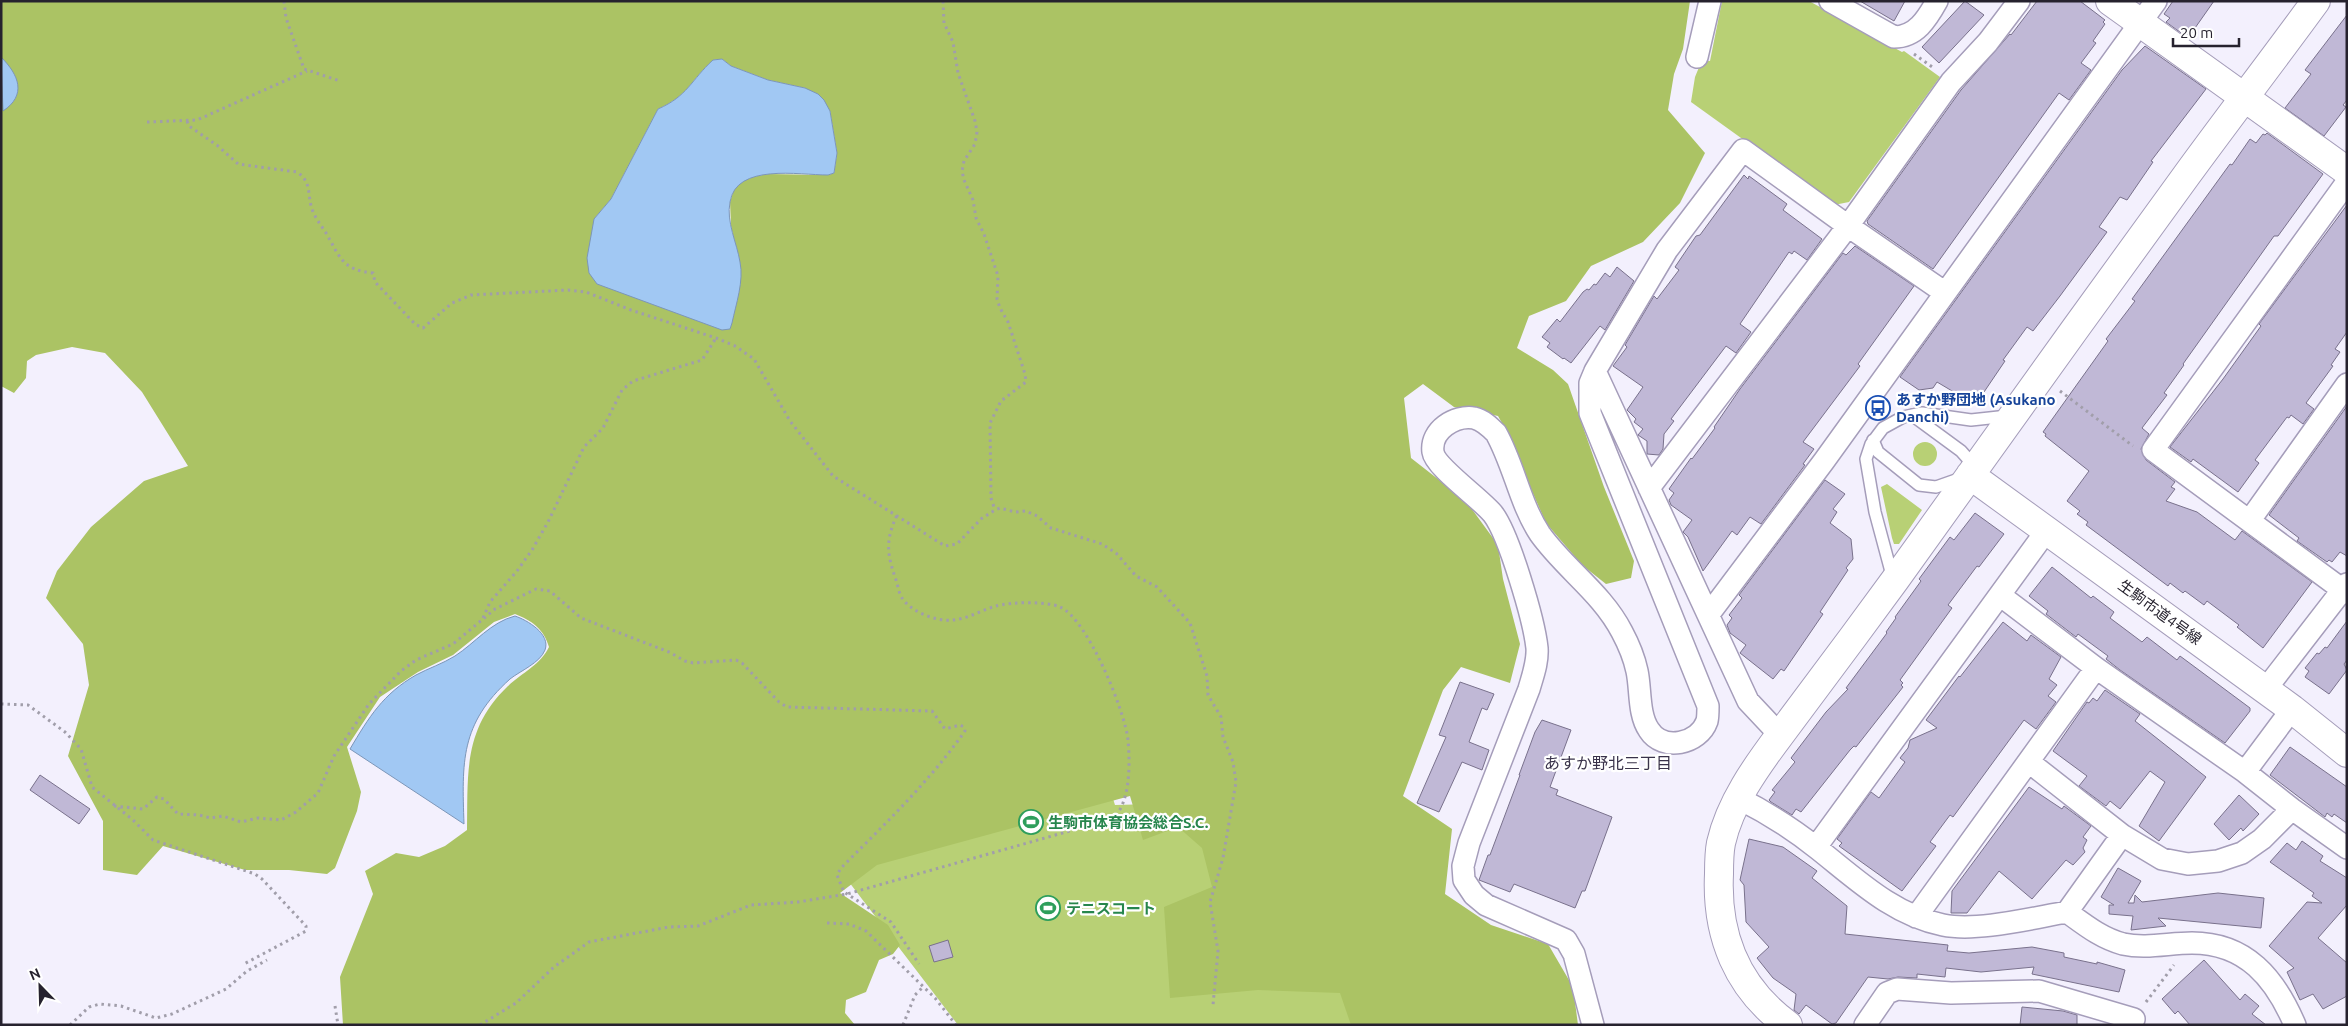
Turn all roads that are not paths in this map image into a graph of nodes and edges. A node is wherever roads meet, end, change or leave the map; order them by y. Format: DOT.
graph roads {
  1 [pos="1710,1"];
  2 [pos="1830,1"];
  3 [pos="1937,1"];
  4 [pos="2019,1"];
  5 [pos="2110,1"];
  6 [pos="2316,1"];
  7 [pos="2148,12"];
  8 [pos="1697,57"];
  9 [pos="2244,96"];
  10 [pos="2347,171"];
  11 [pos="2347,182"];
  12 [pos="1848,226"];
  13 [pos="1944,292"];
  14 [pos="1595,371"];
  15 [pos="2347,384"];
  16 [pos="1912,415"];
  17 [pos="2011,416"];
  18 [pos="1874,440"];
  19 [pos="1970,475"];
  20 [pos="1649,488"];
  21 [pos="2250,520"];
  22 [pos="2047,530"];
  23 [pos="1894,581"];
  24 [pos="2345,589"];
  25 [pos="2001,596"];
  26 [pos="1709,614"];
  27 [pos="2096,668"];
  28 [pos="2265,690"];
  29 [pos="2292,709"];
  30 [pos="1780,735"];
  31 [pos="2347,754"];
  32 [pos="2029,762"];
  33 [pos="2244,772"];
  34 [pos="1738,798"];
  35 [pos="2292,809"];
  36 [pos="2122,835"];
  37 [pos="1816,847"];
  38 [pos="2347,848"];
  39 [pos="2067,912"];
  40 [pos="1916,917"];
  41 [pos="2134,1019"];
  42 [pos="1593,1025"];
  43 [pos="1788,1025"];
  44 [pos="1865,1025"];
  45 [pos="2295,1025"];
  1 -- 8 [label="street"];
  2 -- 3 [label="street"];
  4 -- 12 [label="street"];
  5 -- 7 [label="street"];
  6 -- 9 [label="street"];
  7 -- 9 [label="street"];
  7 -- 13 [label="street"];
  9 -- 10 [label="street"];
  9 -- 17 [label="street"];
  11 -- 21 [label="street"];
  12 -- 13 [label="street"];
  12 -- 14 [label="street"];
  12 -- 20 [label="street"];
  13 -- 26 [label="street"];
  14 -- 20 [label="street"];
  14 -- 42 [label="street"];
  15 -- 21 [label="street"];
  16 -- 17 [label="lane"];
  16 -- 18 [label="lane"];
  16 -- 19 [label="lane"];
  17 -- 19 [label="street"];
  18 -- 19 [label="lane"];
  18 -- 23 [label="lane"];
  19 -- 22 [label="street, 生駒市道4号線"];
  19 -- 23 [label="street"];
  20 -- 26 [label="street"];
  21 -- 24 [label="street"];
  22 -- 25 [label="street"];
  22 -- 28 [label="street, 生駒市道4号線"];
  23 -- 30 [label="street"];
  24 -- 28 [label="street"];
  25 -- 27 [label="street"];
  25 -- 37 [label="street"];
  26 -- 30 [label="street"];
  27 -- 32 [label="street"];
  27 -- 33 [label="street"];
  28 -- 29 [label="street, 生駒市道4号線"];
  29 -- 31 [label="street, 生駒市道4号線"];
  29 -- 33 [label="street"];
  30 -- 34 [label="street"];
  32 -- 36 [label="street"];
  32 -- 40 [label="street"];
  33 -- 35 [label="street"];
  34 -- 37 [label="street"];
  34 -- 43 [label="street"];
  35 -- 36 [label="street"];
  35 -- 38 [label="street"];
  36 -- 39 [label="street"];
  37 -- 40 [label="street"];
  39 -- 40 [label="street"];
  39 -- 45 [label="street"];
  41 -- 44 [label="street"];
}
